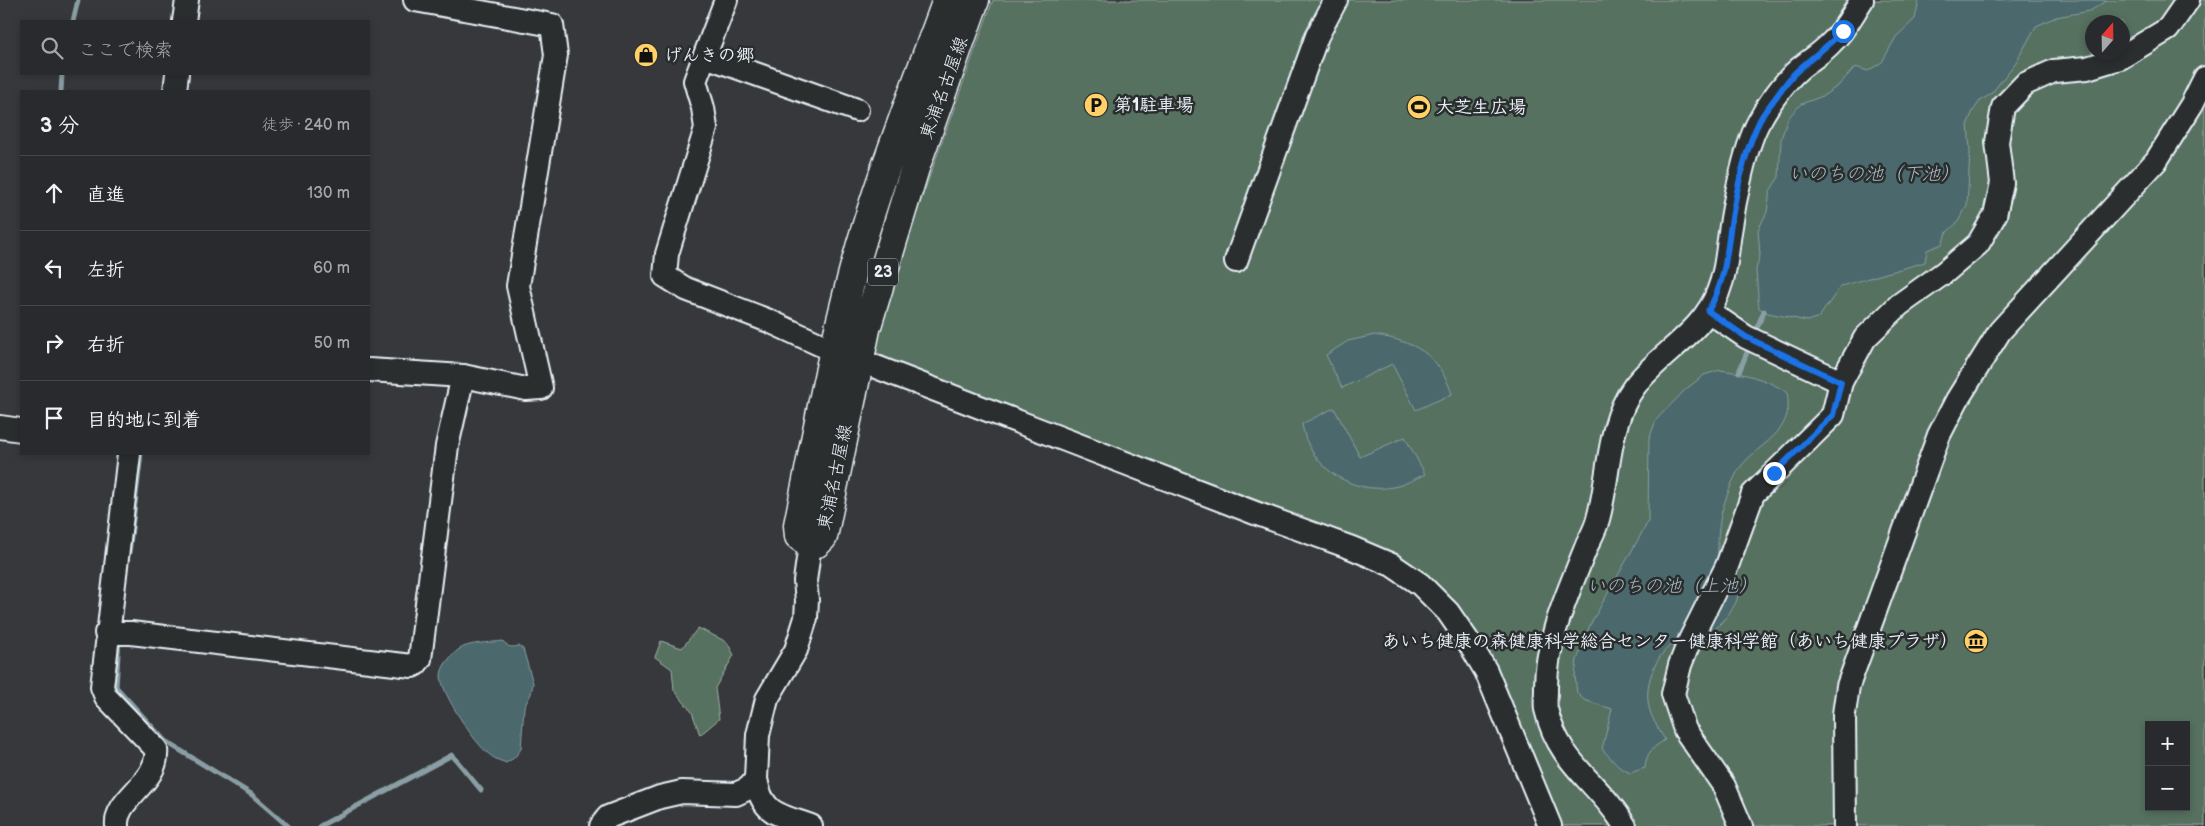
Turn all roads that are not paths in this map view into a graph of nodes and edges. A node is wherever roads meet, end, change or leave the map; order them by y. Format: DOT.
graph roads {
  1 [pos="188,0"];
  2 [pos="415,0"];
  3 [pos="726,0"];
  4 [pos="947,0"];
  5 [pos="976,0"];
  6 [pos="1336,0"];
  7 [pos="1862,0"];
  8 [pos="2188,0"];
  9 [pos="184,20"];
  10 [pos="705,56"];
  11 [pos="177,75"];
  12 [pos="2205,78"];
  13 [pos="175,90"];
  14 [pos="857,110"];
  15 [pos="1236,260"];
  16 [pos="1708,311"];
  17 [pos="832,350"];
  18 [pos="859,360"];
  19 [pos="370,370"];
  20 [pos="462,376"];
  21 [pos="1841,382"];
  22 [pos="0,427"];
  23 [pos="20,430"];
  24 [pos="129,455"];
  25 [pos="810,544"];
  26 [pos="106,633"];
  27 [pos="756,779"];
  28 [pos="117,826"];
  29 [pos="600,826"];
  30 [pos="811,826"];
  31 [pos="1550,826"];
  32 [pos="1625,826"];
  33 [pos="1741,826"];
  34 [pos="1845,826"];
  1 -- 9 [label="street"];
  2 -- 20 [label="street"];
  3 -- 10 [label="street"];
  4 -- 17 [label="main road, 東浦名古屋線 / 23"];
  5 -- 18 [label="main road, 東浦名古屋線 / 23"];
  6 -- 15 [label="street"];
  7 -- 16 [label="street"];
  8 -- 21 [label="street"];
  10 -- 14 [label="street"];
  10 -- 17 [label="street"];
  11 -- 13 [label="street"];
  12 -- 34 [label="street"];
  16 -- 21 [label="street"];
  16 -- 32 [label="street"];
  17 -- 18 [label="street"];
  17 -- 25 [label="main road, 東浦名古屋線 / 23"];
  18 -- 25 [label="main road, 東浦名古屋線 / 23"];
  18 -- 31 [label="street"];
  19 -- 20 [label="street"];
  20 -- 26 [label="street"];
  21 -- 33 [label="street"];
  22 -- 23 [label="street"];
  24 -- 26 [label="street"];
  25 -- 27 [label="street"];
  26 -- 28 [label="street"];
  27 -- 29 [label="street"];
  27 -- 30 [label="street"];
}
